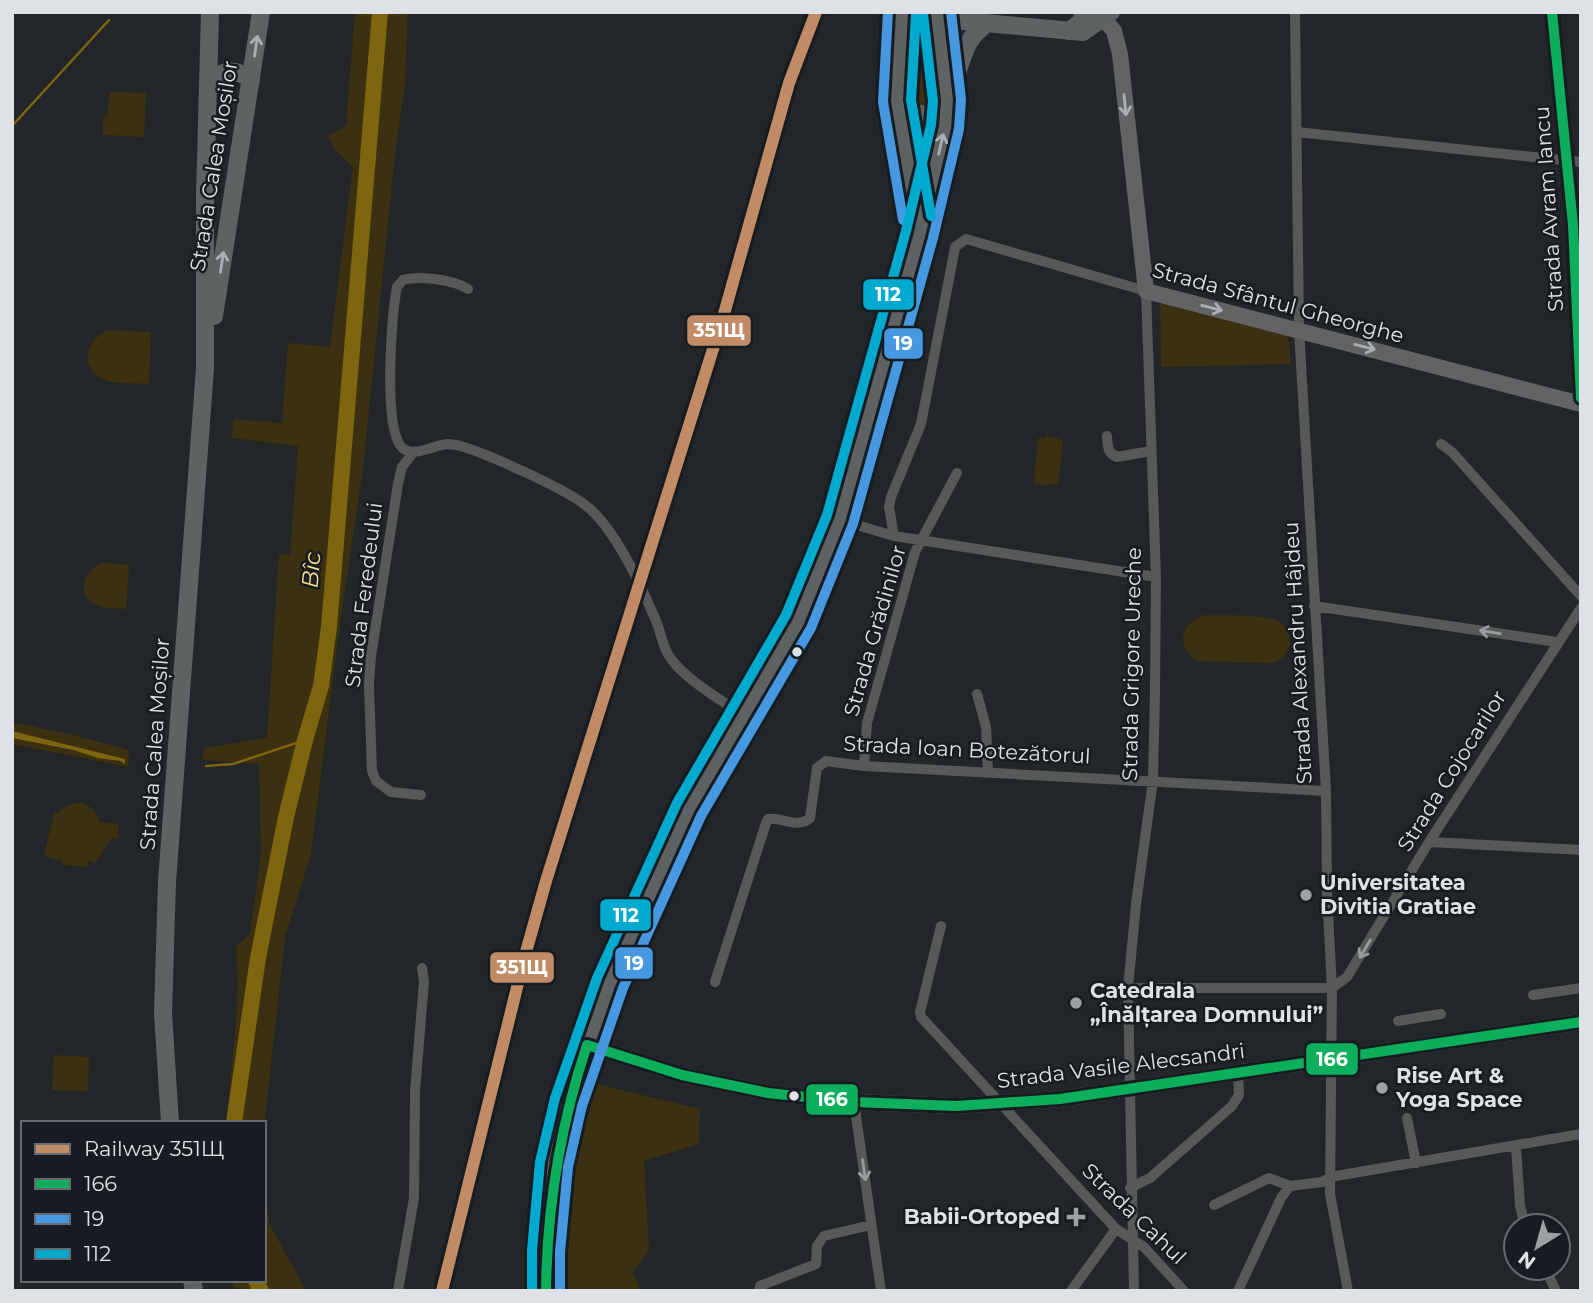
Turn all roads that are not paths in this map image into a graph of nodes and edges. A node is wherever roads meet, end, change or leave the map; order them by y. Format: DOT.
graph roads {
  1 [pos="210,12"];
  2 [pos="261,12"];
  3 [pos="902,12"];
  4 [pos="937,12"];
  5 [pos="945,12"];
  6 [pos="1084,12"];
  7 [pos="1295,12"];
  8 [pos="1552,12"];
  9 [pos="1104,14"];
  10 [pos="986,24"];
  11 [pos="1076,31"];
  12 [pos="1116,37"];
  13 [pos="251,80"];
  14 [pos="209,81"];
  15 [pos="947,101"];
  16 [pos="897,102"];
  17 [pos="1297,132"];
  18 [pos="1567,160"];
  19 [pos="1581,162"];
  20 [pos="1581,214"];
  21 [pos="1577,225"];
  22 [pos="920,234"];
  23 [pos="966,239"];
  24 [pos="468,289"];
  25 [pos="1146,291"];
  26 [pos="1299,330"];
  27 [pos="205,368"];
  28 [pos="1580,404"];
  29 [pos="1108,436"];
  30 [pos="1441,444"];
  31 [pos="1151,451"];
  32 [pos="413,453"];
  33 [pos="957,473"];
  34 [pos="840,520"];
  35 [pos="894,536"];
  36 [pos="922,541"];
  37 [pos="1156,577"];
  38 [pos="1581,596"];
  39 [pos="1314,606"];
  40 [pos="1580,611"];
  41 [pos="1557,642"];
  42 [pos="977,694"];
  43 [pos="743,715"];
  44 [pos="864,766"];
  45 [pos="988,771"];
  46 [pos="1153,780"];
  47 [pos="1326,791"];
  48 [pos="421,795"];
  49 [pos="1429,842"];
  50 [pos="1581,850"];
  51 [pos="941,926"];
  52 [pos="422,968"];
  53 [pos="715,982"];
  54 [pos="1128,988"];
  55 [pos="1332,988"];
  56 [pos="1581,988"];
  57 [pos="1534,995"];
  58 [pos="1441,1014"];
  59 [pos="1398,1021"];
  60 [pos="1581,1023"];
  61 [pos="587,1045"];
  62 [pos="1331,1059"];
  63 [pos="1238,1073"];
  64 [pos="1130,1089"];
  65 [pos="854,1102"];
  66 [pos="1001,1104"];
  67 [pos="1407,1118"];
  68 [pos="170,1121"];
  69 [pos="1581,1135"];
  70 [pos="1516,1146"];
  71 [pos="1416,1163"];
  72 [pos="1329,1177"];
  73 [pos="1290,1186"];
  74 [pos="1130,1188"];
  75 [pos="1214,1205"];
  76 [pos="1522,1212"];
  77 [pos="871,1225"];
  78 [pos="1116,1228"];
  79 [pos="1133,1238"];
  80 [pos="398,1291"];
  81 [pos="546,1291"];
  82 [pos="759,1291"];
  83 [pos="881,1291"];
  84 [pos="1071,1291"];
  85 [pos="1134,1291"];
  86 [pos="1184,1291"];
  87 [pos="1238,1291"];
  88 [pos="1348,1291"];
  1 -- 14 [label="main road, Strada Calea Moșilor"];
  13 -- 2 [label="main road, Strada Calea Moșilor, one-way"];
  3 -- 16 [label="main road"];
  4 -- 15 [label="main road"];
  5 -- 10 [label="main road"];
  6 -- 11 [label="main road"];
  7 -- 17 [label="street, Strada Alexandru Hâjdeu"];
  8 -- 18 [label="street, Strada Avram Iancu"];
  9 -- 11 [label="main road"];
  9 -- 12 [label="main road, Strada Grigore Ureche"];
  10 -- 11 [label="main road"];
  10 -- 15 [label="main road"];
  11 -- 12 [label="main road"];
  12 -- 25 [label="main road, Strada Grigore Ureche, one-way"];
  13 -- 14 [label="main road"];
  27 -- 13 [label="main road, Strada Calea Moșilor, one-way"];
  14 -- 27 [label="main road, Strada Calea Moșilor"];
  15 -- 16 [label="main road"];
  22 -- 15 [label="main road, one-way"];
  16 -- 22 [label="main road"];
  17 -- 18 [label="street"];
  17 -- 26 [label="street, Strada Alexandru Hâjdeu"];
  18 -- 19 [label="street"];
  18 -- 21 [label="street, Strada Avram Iancu"];
  20 -- 21 [label="street"];
  21 -- 28 [label="street, Strada Avram Iancu"];
  22 -- 34 [label="main road"];
  23 -- 25 [label="street, Strada Sfântul Gheorghe"];
  23 -- 35 [label="street, Strada Grădinilor"];
  24 -- 32 [label="street"];
  25 -- 26 [label="main road, Strada Sfântul Gheorghe, one-way"];
  25 -- 31 [label="street, Strada Grigore Ureche"];
  26 -- 28 [label="main road, Strada Sfântul Gheorghe, one-way"];
  26 -- 39 [label="street, Strada Alexandru Hâjdeu"];
  27 -- 68 [label="main road, Strada Calea Moșilor"];
  29 -- 31 [label="street"];
  30 -- 38 [label="street"];
  31 -- 37 [label="street, Strada Grigore Ureche"];
  32 -- 43 [label="street"];
  32 -- 48 [label="street, Strada Feredeului"];
  33 -- 36 [label="street, Strada Grădinilor"];
  34 -- 35 [label="street"];
  34 -- 43 [label="main road"];
  35 -- 36 [label="street"];
  36 -- 37 [label="street"];
  36 -- 44 [label="street, Strada Grădinilor"];
  37 -- 46 [label="street, Strada Grigore Ureche"];
  41 -- 39 [label="street, one-way"];
  39 -- 47 [label="street, Strada Alexandru Hâjdeu"];
  40 -- 41 [label="street, Strada Cojocarilor"];
  41 -- 49 [label="street, Strada Cojocarilor"];
  42 -- 45 [label="street"];
  43 -- 61 [label="main road"];
  44 -- 45 [label="street, Strada Ioan Botezătorul"];
  44 -- 53 [label="street, Strada Ioan Botezătorul"];
  45 -- 46 [label="street, Strada Ioan Botezătorul"];
  46 -- 47 [label="street, Strada Ioan Botezătorul"];
  46 -- 54 [label="street, Strada Grigore Ureche"];
  47 -- 55 [label="street, Strada Alexandru Hâjdeu"];
  49 -- 50 [label="street"];
  49 -- 55 [label="street, Strada Cojocarilor, one-way"];
  51 -- 66 [label="street, Strada Cahul"];
  52 -- 80 [label="street"];
  54 -- 55 [label="street"];
  54 -- 64 [label="street, Strada Grigore Ureche"];
  55 -- 62 [label="street, Strada Alexandru Hâjdeu"];
  56 -- 57 [label="street"];
  58 -- 59 [label="street"];
  60 -- 62 [label="main road, Strada Vasile Alecsandri"];
  61 -- 65 [label="main road, Strada Vasile Alecsandri"];
  61 -- 81 [label="main road"];
  62 -- 63 [label="main road, Strada Vasile Alecsandri"];
  62 -- 72 [label="street, Strada Alexandru Hâjdeu"];
  63 -- 64 [label="main road, Strada Vasile Alecsandri"];
  63 -- 74 [label="street"];
  64 -- 66 [label="main road, Strada Vasile Alecsandri"];
  64 -- 74 [label="street, Strada Grigore Ureche"];
  65 -- 66 [label="main road, Strada Vasile Alecsandri"];
  65 -- 77 [label="street, one-way"];
  66 -- 78 [label="street, Strada Cahul"];
  67 -- 71 [label="street"];
  69 -- 70 [label="street"];
  70 -- 71 [label="street"];
  70 -- 76 [label="street"];
  71 -- 72 [label="street"];
  72 -- 73 [label="street"];
  72 -- 88 [label="street, Strada Alexandru Hâjdeu"];
  73 -- 75 [label="street"];
  73 -- 87 [label="street"];
  74 -- 79 [label="street, Strada Grigore Ureche"];
  77 -- 82 [label="street"];
  77 -- 83 [label="street"];
  78 -- 79 [label="street, Strada Cahul"];
  78 -- 84 [label="street"];
  79 -- 85 [label="street, Strada Grigore Ureche"];
  79 -- 86 [label="street, Strada Cahul"];
}
